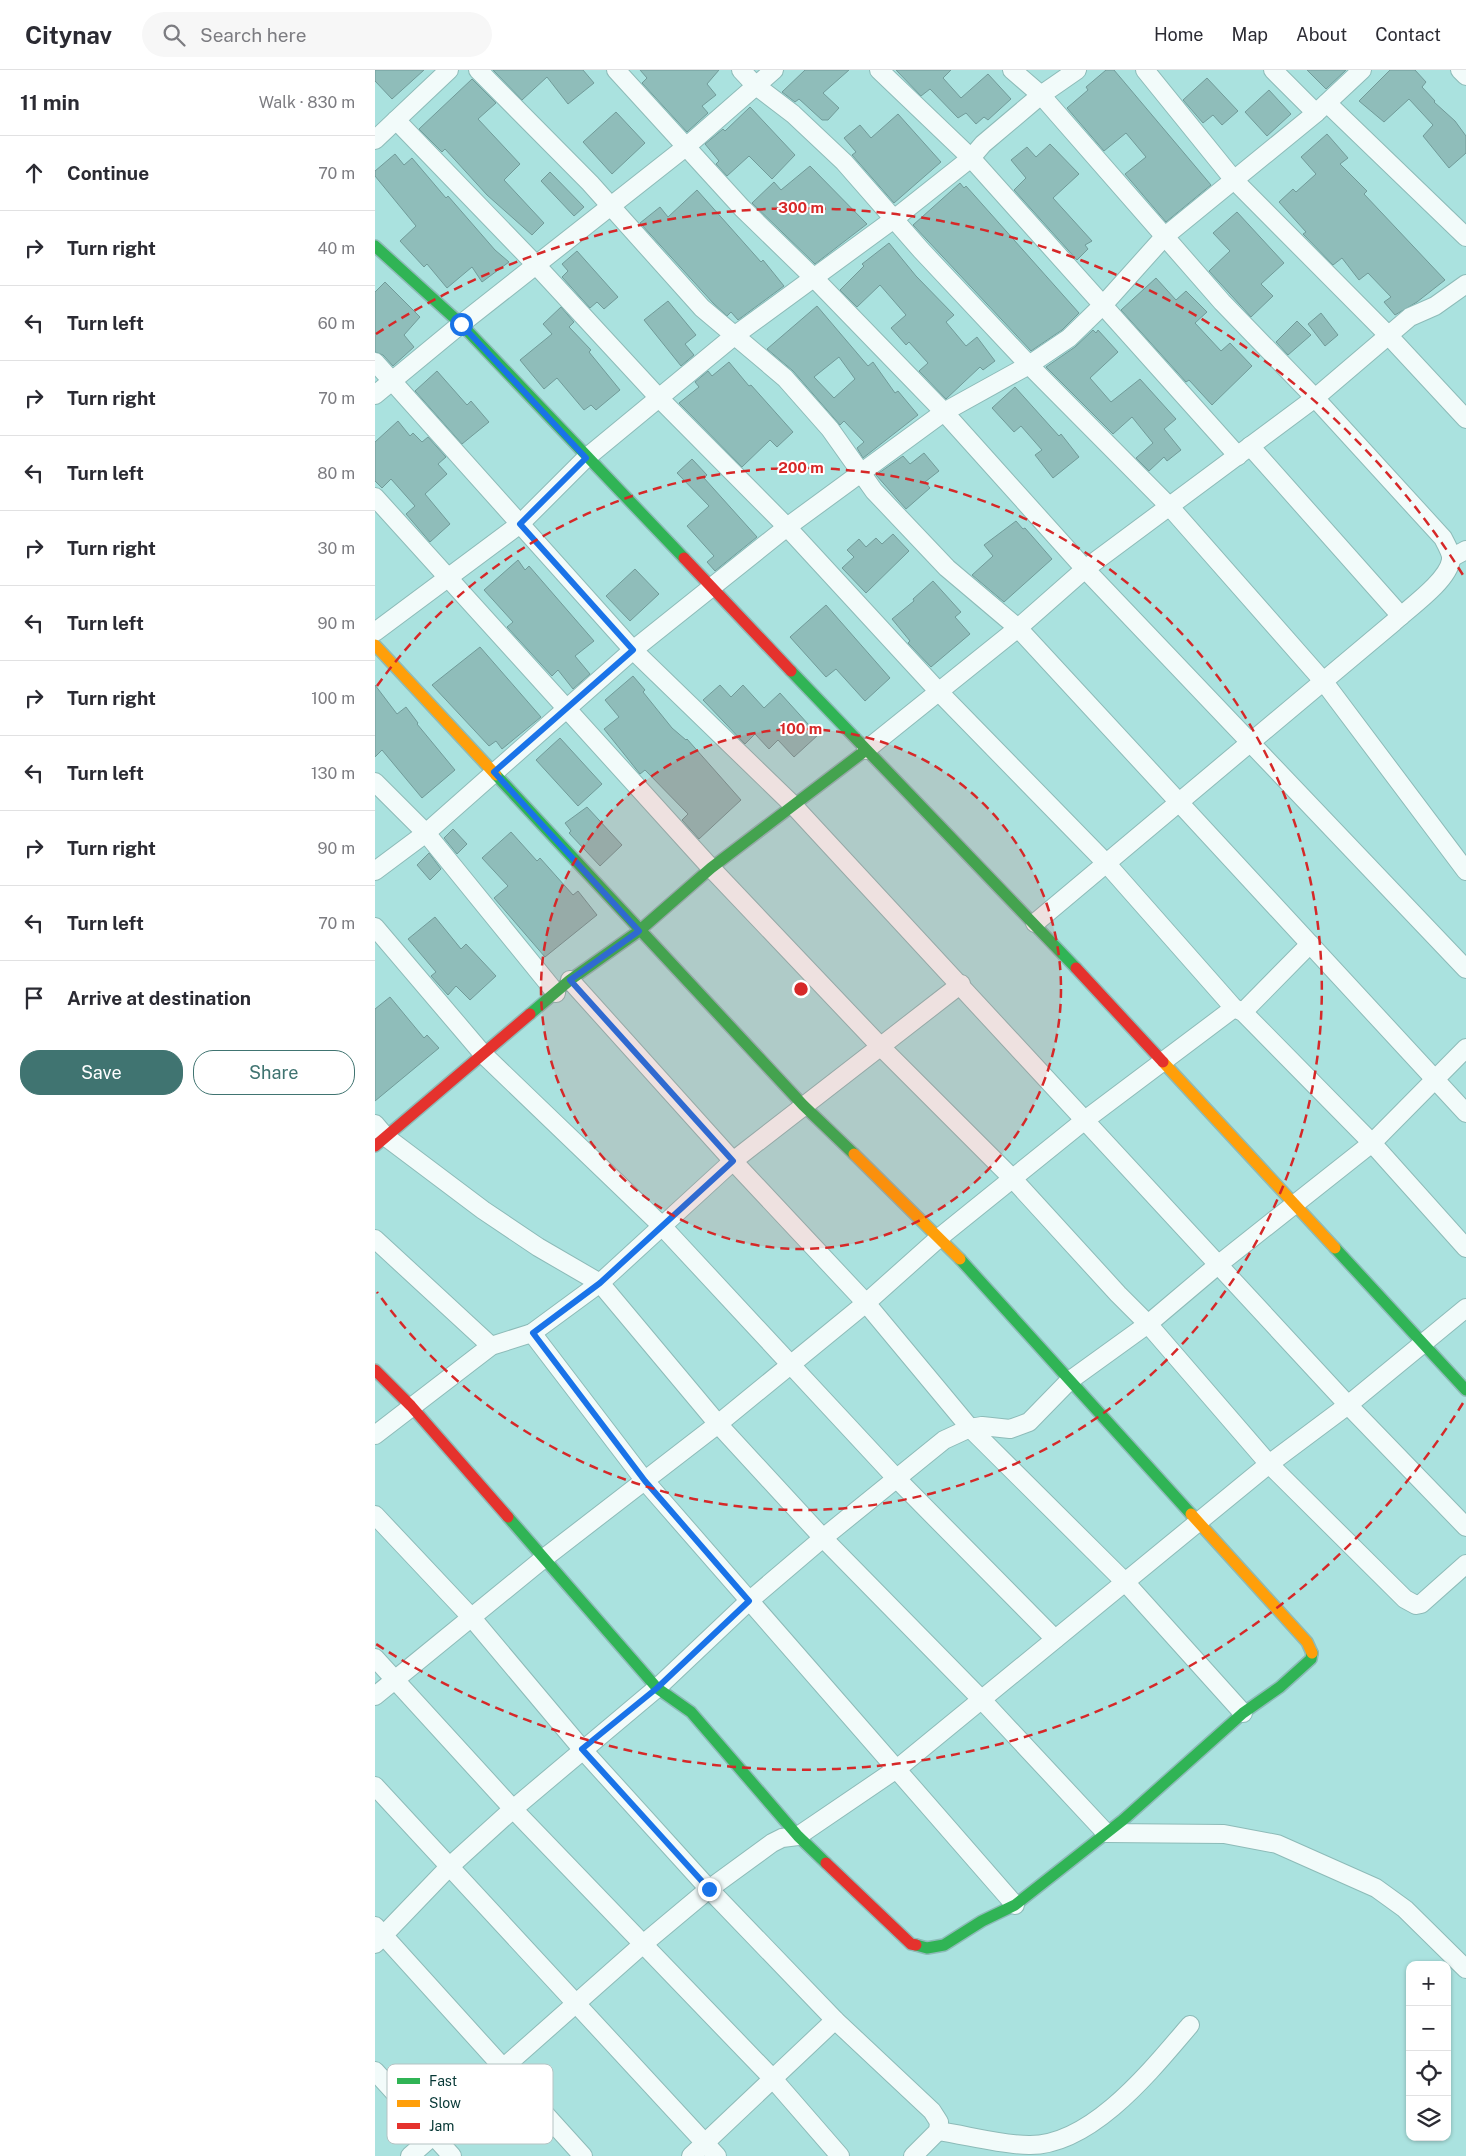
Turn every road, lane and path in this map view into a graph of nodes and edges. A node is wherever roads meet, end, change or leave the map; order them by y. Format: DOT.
graph roads {
  1 [pos="449,70"];
  2 [pos="478,70"];
  3 [pos="617,70"];
  4 [pos="741,70"];
  5 [pos="774,70"];
  6 [pos="879,70"];
  7 [pos="1012,70"];
  8 [pos="1077,70"];
  9 [pos="1145,70"];
  10 [pos="1273,70"];
  11 [pos="1363,70"];
  12 [pos="1461,70"];
  13 [pos="1466,76"];
  14 [pos="755,85"];
  15 [pos="1041,95"];
  16 [pos="1321,108"];
  17 [pos="396,120"];
  18 [pos="375,140"];
  19 [pos="687,146"];
  20 [pos="971,158"];
  21 [pos="1234,180"];
  22 [pos="611,206"];
  23 [pos="894,218"];
  24 [pos="1164,237"];
  25 [pos="1466,237"];
  26 [pos="375,246"];
  27 [pos="537,266"];
  28 [pos="815,279"];
  29 [pos="1466,284"];
  30 [pos="1105,304"];
  31 [pos="461,324"];
  32 [pos="1388,335"];
  33 [pos="735,336"];
  34 [pos="375,362"];
  35 [pos="1029,365"];
  36 [pos="393,381"];
  37 [pos="375,396"];
  38 [pos="659,398"];
  39 [pos="1315,398"];
  40 [pos="944,412"];
  41 [pos="1466,419"];
  42 [pos="1244,451"];
  43 [pos="586,458"];
  44 [pos="861,472"];
  45 [pos="375,497"];
  46 [pos="1170,507"];
  47 [pos="520,524"];
  48 [pos="787,527"];
  49 [pos="1459,554"];
  50 [pos="1085,569"];
  51 [pos="446,578"];
  52 [pos="711,587"];
  53 [pos="1401,616"];
  54 [pos="1018,628"];
  55 [pos="375,632"];
  56 [pos="375,645"];
  57 [pos="633,650"];
  58 [pos="1324,682"];
  59 [pos="940,693"];
  60 [pos="565,708"];
  61 [pos="1250,743"];
  62 [pos="866,750"];
  63 [pos="494,772"];
  64 [pos="375,782"];
  65 [pos="1179,804"];
  66 [pos="793,805"];
  67 [pos="426,833"];
  68 [pos="1107,864"];
  69 [pos="711,868"];
  70 [pos="1466,870"];
  71 [pos="375,871"];
  72 [pos="1035,923"];
  73 [pos="375,927"];
  74 [pos="639,931"];
  75 [pos="1310,944"];
  76 [pos="1466,969"];
  77 [pos="570,980"];
  78 [pos="961,984"];
  79 [pos="556,993"];
  80 [pos="1239,1010"];
  81 [pos="880,1046"];
  82 [pos="1466,1048"];
  83 [pos="483,1054"];
  84 [pos="1161,1061"];
  85 [pos="1433,1078"];
  86 [pos="803,1106"];
  87 [pos="1466,1113"];
  88 [pos="1085,1120"];
  89 [pos="379,1135"];
  90 [pos="1372,1143"];
  91 [pos="733,1161"];
  92 [pos="1013,1179"];
  93 [pos="1296,1204"];
  94 [pos="661,1225"];
  95 [pos="940,1237"];
  96 [pos="375,1239"];
  97 [pos="1466,1248"];
  98 [pos="1219,1264"];
  99 [pos="600,1283"];
  100 [pos="866,1303"];
  101 [pos="1466,1308"];
  102 [pos="1148,1324"];
  103 [pos="533,1333"];
  104 [pos="1425,1344"];
  105 [pos="491,1346"];
  106 [pos="791,1362"];
  107 [pos="375,1370"];
  108 [pos="1069,1381"];
  109 [pos="1466,1390"];
  110 [pos="1349,1405"];
  111 [pos="411,1406"];
  112 [pos="718,1424"];
  113 [pos="970,1428"];
  114 [pos="375,1435"];
  115 [pos="1269,1464"];
  116 [pos="897,1479"];
  117 [pos="645,1481"];
  118 [pos="375,1515"];
  119 [pos="1198,1523"];
  120 [pos="1466,1527"];
  121 [pos="823,1538"];
  122 [pos="543,1559"];
  123 [pos="1466,1564"];
  124 [pos="1126,1582"];
  125 [pos="749,1601"];
  126 [pos="472,1618"];
  127 [pos="1055,1639"];
  128 [pos="375,1658"];
  129 [pos="395,1680"];
  130 [pos="657,1688"];
  131 [pos="375,1696"];
  132 [pos="982,1700"];
  133 [pos="1243,1713"];
  134 [pos="582,1749"];
  135 [pos="898,1768"];
  136 [pos="375,1786"];
  137 [pos="513,1809"];
  138 [pos="1106,1833"];
  139 [pos="798,1836"];
  140 [pos="449,1867"];
  141 [pos="709,1889"];
  142 [pos="1015,1905"];
  143 [pos="378,1934"];
  144 [pos="642,1945"];
  145 [pos="1466,1969"];
  146 [pos="577,2004"];
  147 [pos="835,2020"];
  148 [pos="1190,2025"];
  149 [pos="499,2064"];
  150 [pos="508,2064"];
  151 [pos="375,2071"];
  152 [pos="774,2080"];
  153 [pos="387,2084"];
  154 [pos="553,2123"];
  155 [pos="938,2131"];
  156 [pos="424,2144"];
  157 [pos="442,2144"];
  158 [pos="712,2150"];
  159 [pos="410,2156"];
  160 [pos="452,2156"];
  161 [pos="583,2156"];
  162 [pos="691,2156"];
  163 [pos="840,2156"];
  164 [pos="913,2156"];
  1 -- 17 [label="street"];
  2 -- 22 [label="street"];
  3 -- 19 [label="street"];
  4 -- 14 [label="street"];
  5 -- 14 [label="street"];
  6 -- 20 [label="street"];
  7 -- 15 [label="street"];
  8 -- 15 [label="street"];
  9 -- 21 [label="street"];
  10 -- 16 [label="street"];
  11 -- 16 [label="street"];
  12 -- 13 [label="street"];
  14 -- 19 [label="street"];
  14 -- 23 [label="street"];
  15 -- 20 [label="street"];
  15 -- 24 [label="street"];
  16 -- 21 [label="street"];
  16 -- 25 [label="street"];
  17 -- 18 [label="street"];
  17 -- 27 [label="street"];
  19 -- 22 [label="street"];
  19 -- 28 [label="street"];
  20 -- 23 [label="street"];
  20 -- 30 [label="street"];
  21 -- 24 [label="street"];
  21 -- 32 [label="street"];
  22 -- 27 [label="street"];
  22 -- 33 [label="street"];
  23 -- 28 [label="street"];
  23 -- 35 [label="street"];
  24 -- 30 [label="street"];
  24 -- 39 [label="street"];
  26 -- 31 [label="street"];
  27 -- 31 [label="street"];
  27 -- 38 [label="street"];
  28 -- 33 [label="street"];
  28 -- 40 [label="street"];
  29 -- 32 [label="street"];
  30 -- 35 [label="street"];
  30 -- 42 [label="street"];
  31 -- 36 [label="street"];
  31 -- 43 [label="street"];
  32 -- 39 [label="street"];
  32 -- 41 [label="street"];
  33 -- 38 [label="street"];
  33 -- 44 [label="street"];
  34 -- 36 [label="street"];
  35 -- 40 [label="street"];
  35 -- 46 [label="street"];
  36 -- 37 [label="street"];
  36 -- 47 [label="street"];
  38 -- 43 [label="street"];
  38 -- 48 [label="street"];
  39 -- 42 [label="street"];
  39 -- 49 [label="street"];
  40 -- 44 [label="street"];
  40 -- 50 [label="street"];
  42 -- 46 [label="street"];
  42 -- 53 [label="street"];
  43 -- 47 [label="street"];
  43 -- 52 [label="street"];
  44 -- 48 [label="street"];
  44 -- 54 [label="street"];
  45 -- 51 [label="street"];
  46 -- 50 [label="street"];
  46 -- 58 [label="street"];
  47 -- 51 [label="street"];
  47 -- 57 [label="street"];
  48 -- 52 [label="street"];
  48 -- 59 [label="street"];
  49 -- 53 [label="street"];
  50 -- 54 [label="street"];
  50 -- 61 [label="street"];
  51 -- 55 [label="street"];
  51 -- 60 [label="street"];
  52 -- 57 [label="street"];
  52 -- 62 [label="street"];
  53 -- 58 [label="street"];
  54 -- 59 [label="street"];
  54 -- 65 [label="street"];
  56 -- 63 [label="street"];
  57 -- 60 [label="street"];
  57 -- 66 [label="street"];
  58 -- 61 [label="street"];
  58 -- 70 [label="street"];
  59 -- 62 [label="street"];
  59 -- 68 [label="street"];
  60 -- 63 [label="street"];
  60 -- 69 [label="street"];
  61 -- 65 [label="street"];
  61 -- 76 [label="street"];
  62 -- 66 [label="street"];
  62 -- 72 [label="street"];
  63 -- 67 [label="street"];
  63 -- 74 [label="street"];
  64 -- 67 [label="street"];
  65 -- 68 [label="street"];
  65 -- 75 [label="street"];
  66 -- 69 [label="street"];
  66 -- 78 [label="street"];
  67 -- 71 [label="street"];
  67 -- 79 [label="street"];
  68 -- 72 [label="street"];
  68 -- 80 [label="street"];
  69 -- 74 [label="street"];
  69 -- 81 [label="street"];
  72 -- 84 [label="street"];
  73 -- 83 [label="street"];
  74 -- 77 [label="street"];
  74 -- 86 [label="street"];
  75 -- 80 [label="street"];
  75 -- 85 [label="street"];
  77 -- 79 [label="street"];
  77 -- 91 [label="street"];
  78 -- 81 [label="street"];
  78 -- 88 [label="street"];
  79 -- 83 [label="street"];
  80 -- 84 [label="street"];
  80 -- 90 [label="street"];
  81 -- 86 [label="street"];
  81 -- 92 [label="street"];
  82 -- 85 [label="street"];
  83 -- 89 [label="street"];
  83 -- 94 [label="street"];
  84 -- 88 [label="street"];
  84 -- 93 [label="street"];
  85 -- 87 [label="street"];
  85 -- 90 [label="street"];
  86 -- 91 [label="street"];
  86 -- 95 [label="street"];
  88 -- 92 [label="street"];
  88 -- 98 [label="street"];
  89 -- 99 [label="street"];
  90 -- 93 [label="street"];
  90 -- 97 [label="street"];
  91 -- 94 [label="street"];
  91 -- 100 [label="street"];
  92 -- 95 [label="street"];
  92 -- 102 [label="street"];
  93 -- 98 [label="street"];
  93 -- 104 [label="street"];
  94 -- 99 [label="street"];
  94 -- 106 [label="street"];
  95 -- 100 [label="street"];
  95 -- 108 [label="street"];
  96 -- 105 [label="street"];
  98 -- 102 [label="street"];
  98 -- 110 [label="street"];
  99 -- 103 [label="street"];
  99 -- 112 [label="street"];
  100 -- 106 [label="street"];
  100 -- 113 [label="street"];
  101 -- 104 [label="street"];
  102 -- 108 [label="street"];
  102 -- 115 [label="street"];
  103 -- 105 [label="street"];
  103 -- 117 [label="street"];
  104 -- 109 [label="street"];
  104 -- 110 [label="street"];
  105 -- 111 [label="street"];
  106 -- 112 [label="street"];
  106 -- 116 [label="street"];
  107 -- 111 [label="street"];
  108 -- 113 [label="street"];
  108 -- 119 [label="street"];
  110 -- 115 [label="street"];
  110 -- 120 [label="street"];
  111 -- 114 [label="street"];
  111 -- 122 [label="street"];
  112 -- 117 [label="street"];
  112 -- 121 [label="street"];
  113 -- 116 [label="street"];
  113 -- 124 [label="street"];
  115 -- 119 [label="street"];
  115 -- 123 [label="street"];
  116 -- 121 [label="street"];
  116 -- 127 [label="street"];
  117 -- 122 [label="street"];
  117 -- 125 [label="street"];
  118 -- 126 [label="street"];
  119 -- 124 [label="street"];
  119 -- 133 [label="street"];
  121 -- 125 [label="street"];
  121 -- 132 [label="street"];
  122 -- 126 [label="street"];
  122 -- 130 [label="street"];
  124 -- 127 [label="street"];
  124 -- 133 [label="street"];
  125 -- 130 [label="street"];
  125 -- 135 [label="street"];
  126 -- 129 [label="street"];
  126 -- 134 [label="street"];
  127 -- 132 [label="street"];
  128 -- 129 [label="street"];
  129 -- 131 [label="street"];
  129 -- 137 [label="street"];
  130 -- 134 [label="street"];
  130 -- 139 [label="street"];
  132 -- 135 [label="street"];
  132 -- 138 [label="street"];
  133 -- 138 [label="street"];
  134 -- 137 [label="street"];
  134 -- 141 [label="street"];
  135 -- 139 [label="street"];
  135 -- 142 [label="street"];
  136 -- 140 [label="street"];
  137 -- 140 [label="street"];
  137 -- 144 [label="street"];
  138 -- 142 [label="street"];
  138 -- 145 [label="street"];
  139 -- 141 [label="street"];
  139 -- 142 [label="street"];
  140 -- 143 [label="street"];
  140 -- 146 [label="street"];
  141 -- 144 [label="street"];
  141 -- 147 [label="street"];
  143 -- 149 [label="street"];
  144 -- 146 [label="street"];
  144 -- 152 [label="street"];
  146 -- 150 [label="street"];
  146 -- 158 [label="street"];
  147 -- 152 [label="street"];
  147 -- 155 [label="street"];
  148 -- 155 [label="street"];
  151 -- 153 [label="street"];
  152 -- 158 [label="street"];
  152 -- 163 [label="street"];
  154 -- 161 [label="street"];
  155 -- 164 [label="street"];
  156 -- 159 [label="street"];
  157 -- 160 [label="street"];
  158 -- 162 [label="street"];
}
